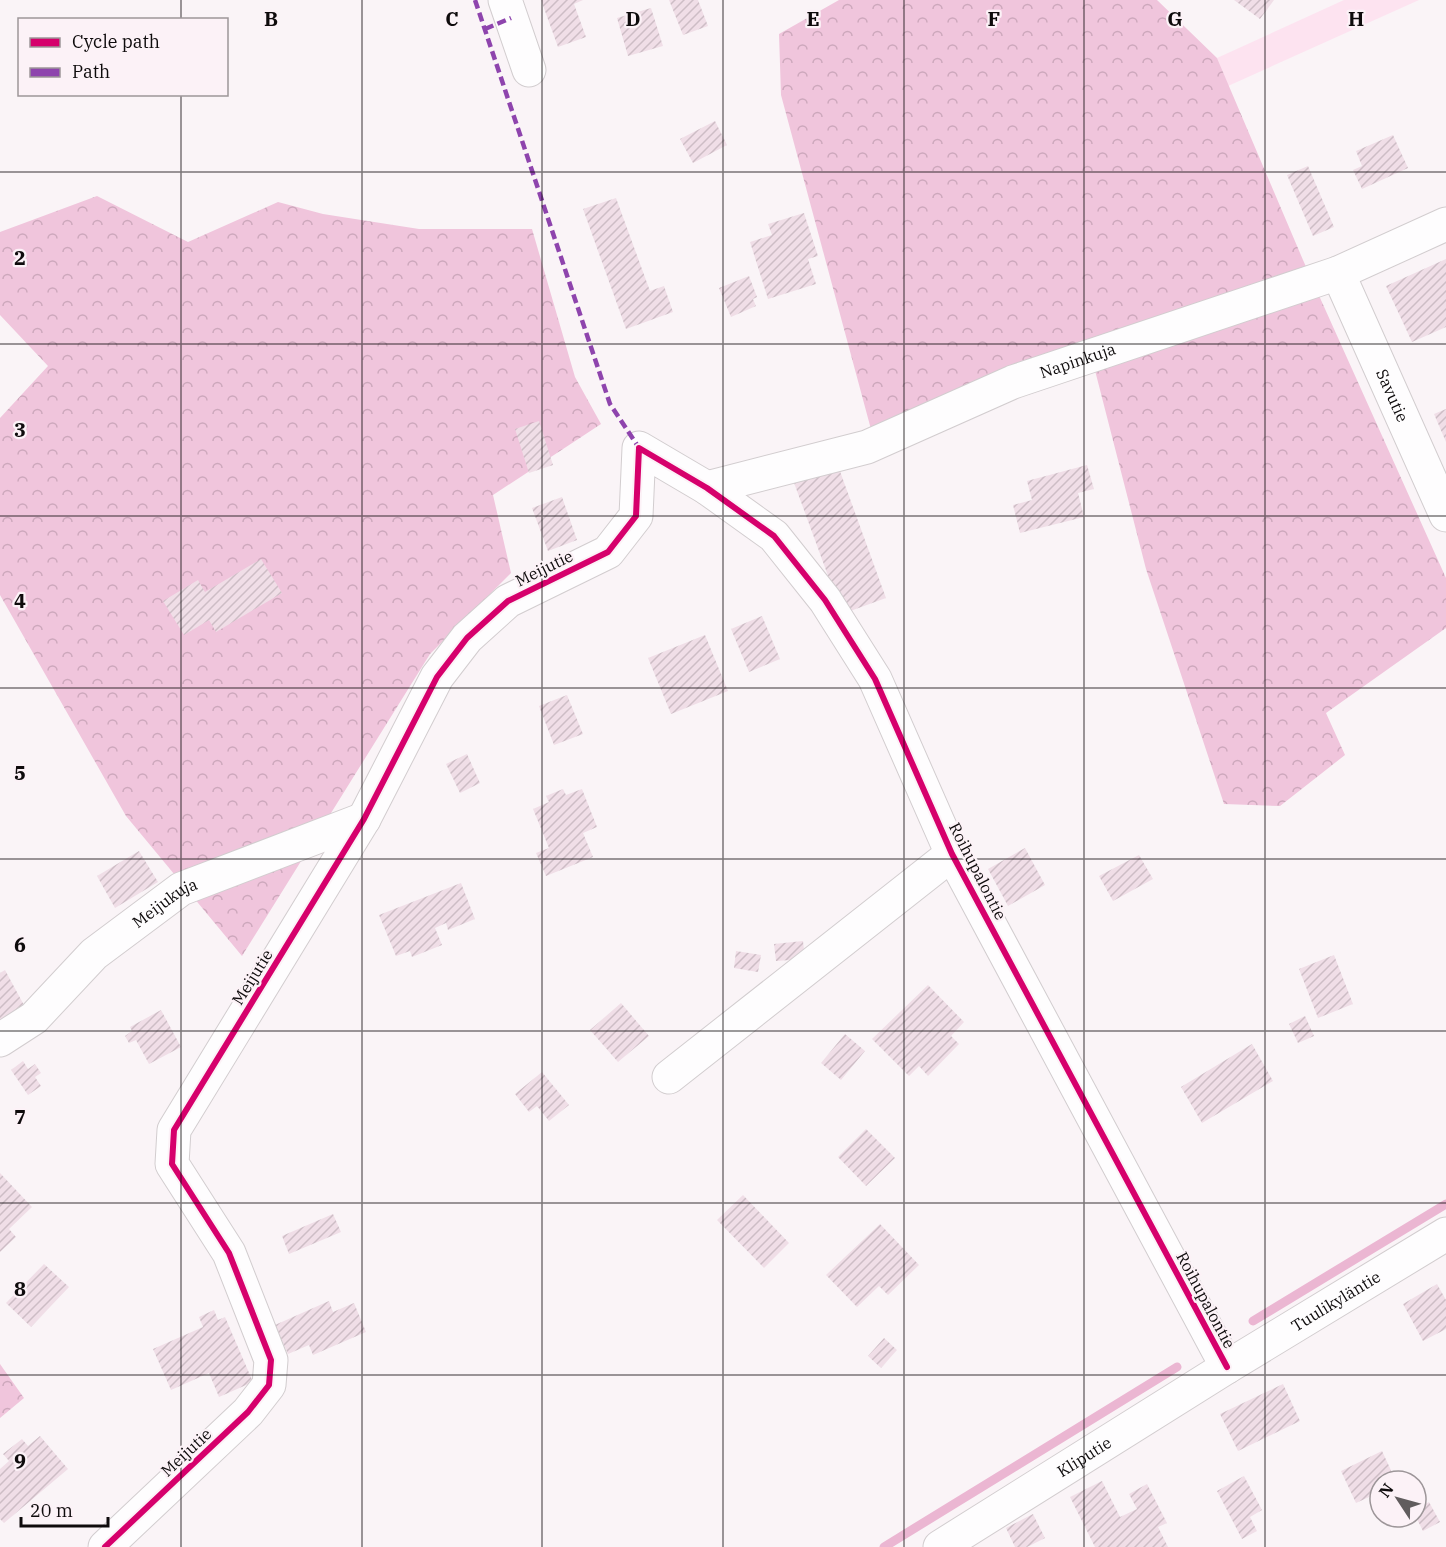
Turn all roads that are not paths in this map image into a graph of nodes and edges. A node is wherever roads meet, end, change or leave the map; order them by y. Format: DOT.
graph roads {
  1 [pos="505,0"];
  2 [pos="529,70"];
  3 [pos="1446,224"];
  4 [pos="1338,273"];
  5 [pos="639,448"];
  6 [pos="707,488"];
  7 [pos="1446,515"];
  8 [pos="364,819"];
  9 [pos="952,854"];
  10 [pos="0,1041"];
  11 [pos="669,1077"];
  12 [pos="1446,1234"];
  13 [pos="1227,1367"];
  14 [pos="105,1547"];
  15 [pos="940,1547"];
  1 -- 2 [label="street"];
  3 -- 4 [label="street, Napinkuja"];
  4 -- 6 [label="street, Napinkuja"];
  4 -- 7 [label="street, Savutie"];
  5 -- 6 [label="street, Roihupalontie"];
  5 -- 8 [label="street, Meijutie"];
  6 -- 9 [label="street, Roihupalontie"];
  8 -- 10 [label="street, Meijukuja"];
  8 -- 14 [label="street, Meijutie"];
  9 -- 11 [label="street"];
  9 -- 13 [label="street, Roihupalontie"];
  12 -- 13 [label="street, Tuulikyläntie"];
  13 -- 15 [label="street, Kliputie"];
}
